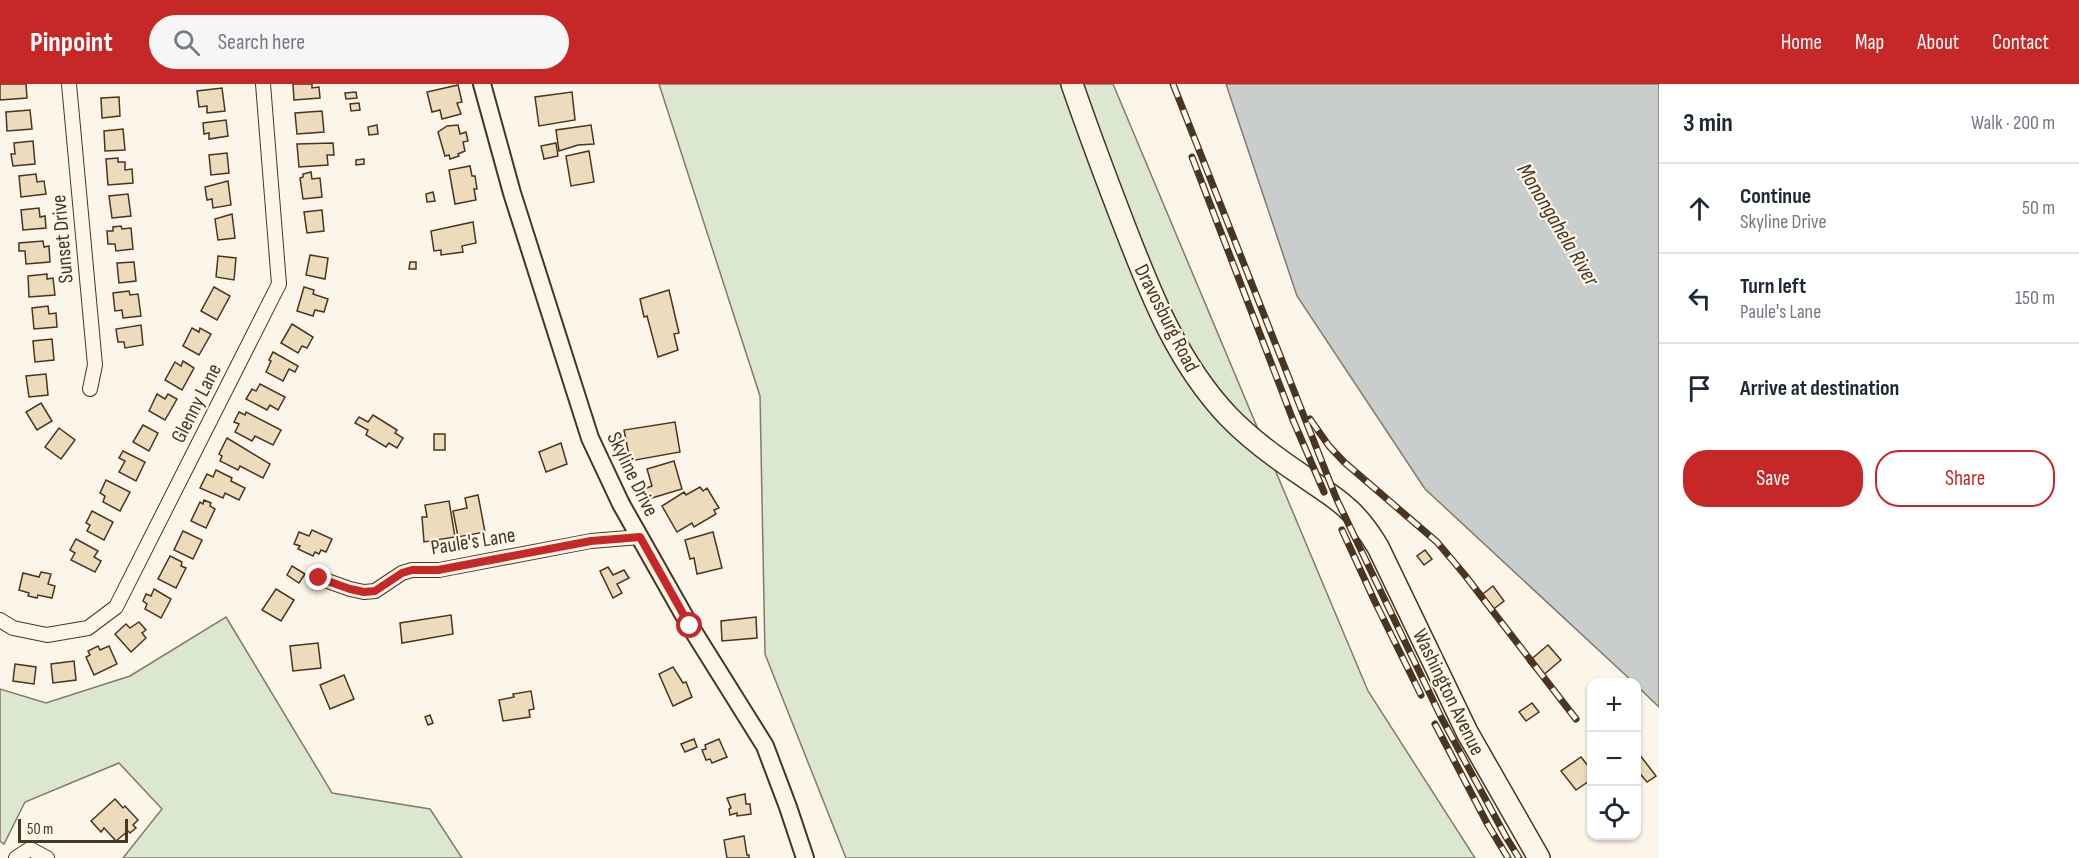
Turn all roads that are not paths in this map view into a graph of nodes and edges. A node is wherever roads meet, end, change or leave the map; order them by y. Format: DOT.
graph roads {
  1 [pos="69,84"];
  2 [pos="263,84"];
  3 [pos="482,84"];
  4 [pos="1072,84"];
  5 [pos="90,389"];
  6 [pos="1363,524"];
  7 [pos="640,537"];
  8 [pos="319,578"];
  9 [pos="0,620"];
  10 [pos="16,858"];
  11 [pos="47,858"];
  12 [pos="805,858"];
  13 [pos="1539,858"];
  1 -- 5 [label="street, Sunset Drive"];
  2 -- 9 [label="street, Glenny Lane"];
  3 -- 7 [label="street, Skyline Drive"];
  4 -- 6 [label="main road, Dravosburg Road"];
  6 -- 13 [label="main road, Washington Avenue"];
  7 -- 8 [label="street, Paule's Lane"];
  7 -- 12 [label="street, Skyline Drive"];
  10 -- 11 [label="street"];
}
